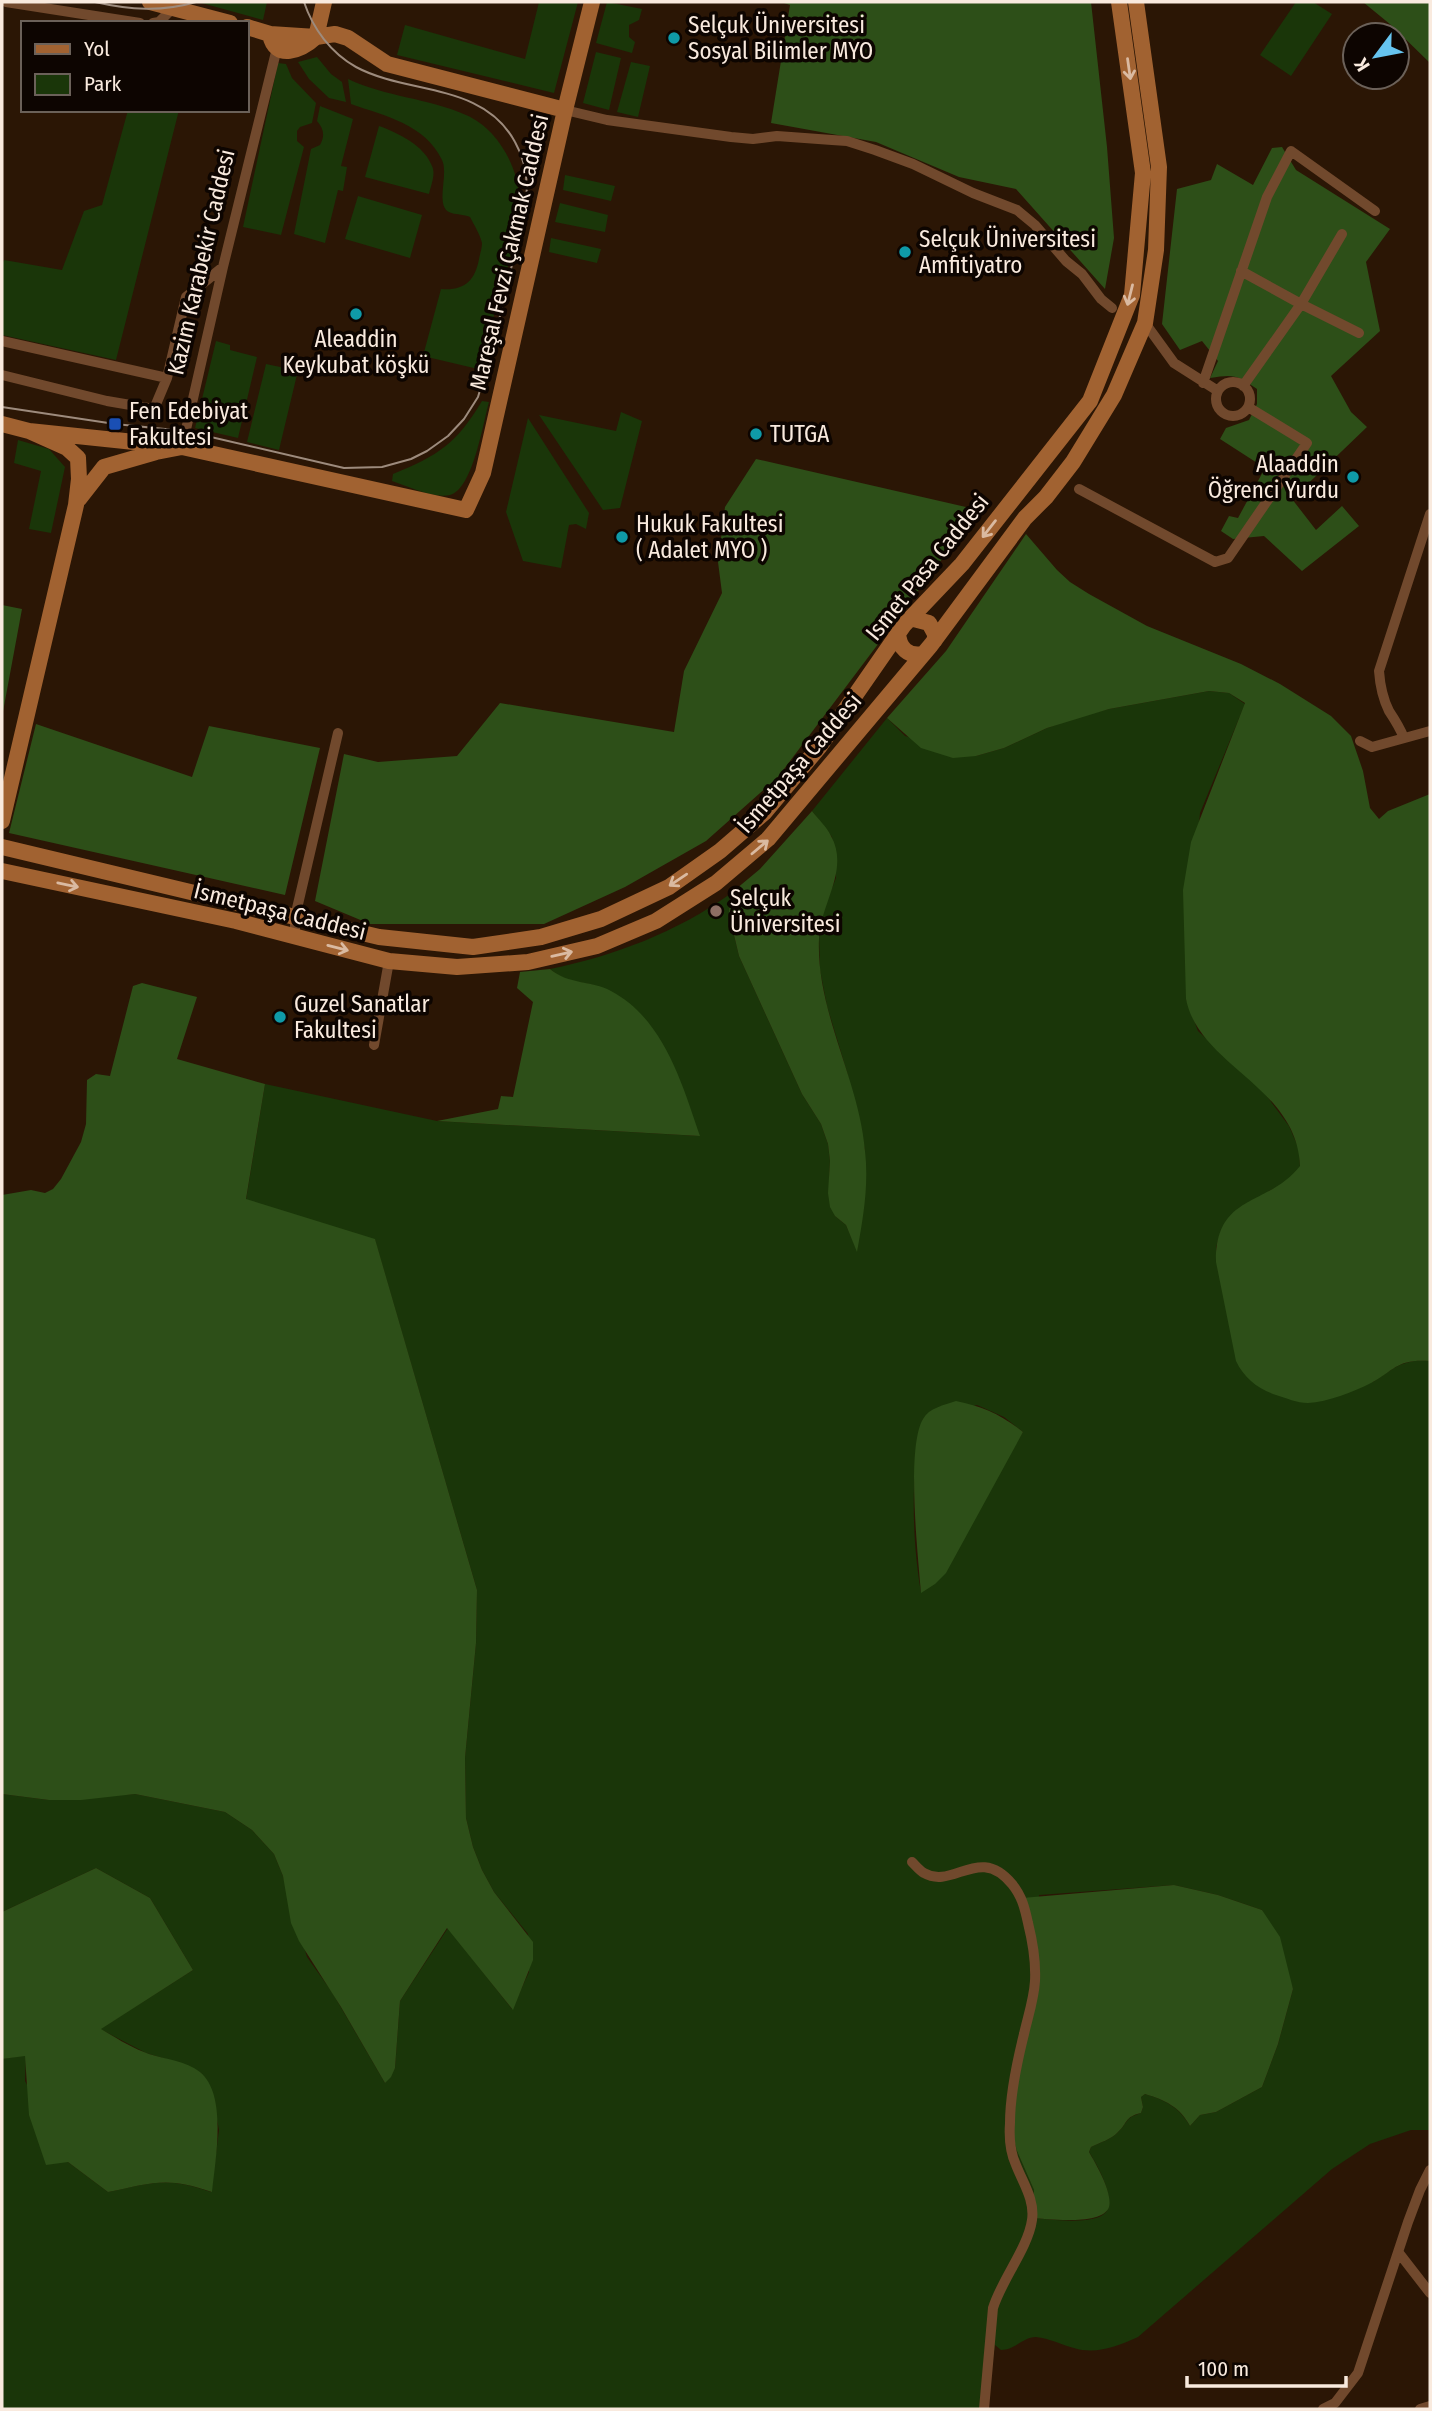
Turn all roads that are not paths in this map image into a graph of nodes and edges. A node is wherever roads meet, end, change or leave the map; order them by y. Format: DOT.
graph roads {
  1 [pos="6,2"];
  2 [pos="150,2"];
  3 [pos="324,2"];
  4 [pos="592,2"];
  5 [pos="1119,2"];
  6 [pos="1136,2"];
  7 [pos="41,7"];
  8 [pos="174,7"];
  9 [pos="36,20"];
  10 [pos="118,21"];
  11 [pos="160,21"];
  12 [pos="223,21"];
  13 [pos="248,28"];
  14 [pos="316,37"];
  15 [pos="274,41"];
  16 [pos="565,110"];
  17 [pos="1376,211"];
  18 [pos="1342,234"];
  19 [pos="223,267"];
  20 [pos="1241,271"];
  21 [pos="1301,304"];
  22 [pos="1112,308"];
  23 [pos="1145,323"];
  24 [pos="1359,333"];
  25 [pos="2,341"];
  26 [pos="2,375"];
  27 [pos="167,378"];
  28 [pos="1203,383"];
  29 [pos="1243,386"];
  30 [pos="1218,391"];
  31 [pos="1248,407"];
  32 [pos="2,424"];
  33 [pos="29,431"];
  34 [pos="96,437"];
  35 [pos="182,447"];
  36 [pos="78,458"];
  37 [pos="104,467"];
  38 [pos="1079,489"];
  39 [pos="1013,498"];
  40 [pos="76,505"];
  41 [pos="1430,514"];
  42 [pos="1025,518"];
  43 [pos="910,618"];
  44 [pos="898,633"];
  45 [pos="935,640"];
  46 [pos="923,654"];
  47 [pos="1430,731"];
  48 [pos="338,733"];
  49 [pos="1404,738"];
  50 [pos="1360,741"];
  51 [pos="2,821"];
  52 [pos="2,847"];
  53 [pos="2,871"];
  54 [pos="295,917"];
  55 [pos="295,938"];
  56 [pos="390,961"];
  57 [pos="374,1045"];
  58 [pos="912,1862"];
  59 [pos="1430,2170"];
  60 [pos="1398,2253"];
  61 [pos="1430,2293"];
  62 [pos="1430,2406"];
  63 [pos="984,2409"];
  64 [pos="1323,2409"];
  65 [pos="1420,2409"];
  1 -- 7 [label="street"];
  2 -- 8 [label="main road"];
  3 -- 14 [label="main road"];
  4 -- 16 [label="main road, Mareşal Fevzi Çakmak Caddesi"];
  5 -- 39 [label="main road, Ismet Pasa Caddesi, one-way"];
  6 -- 23 [label="main road, İsmetpaşa Caddesi"];
  7 -- 9 [label="street"];
  7 -- 10 [label="street"];
  8 -- 11 [label="street"];
  8 -- 12 [label="main road"];
  13 -- 15 [label="main road"];
  14 -- 15 [label="main road"];
  14 -- 16 [label="main road"];
  15 -- 19 [label="street, Kazim Karabekir Caddesi"];
  16 -- 22 [label="street"];
  16 -- 35 [label="main road, Mareşal Fevzi Çakmak Caddesi"];
  17 -- 20 [label="street"];
  18 -- 21 [label="street"];
  19 -- 27 [label="street"];
  19 -- 35 [label="street, Kazim Karabekir Caddesi"];
  20 -- 21 [label="street"];
  20 -- 28 [label="street"];
  21 -- 24 [label="street"];
  21 -- 29 [label="street"];
  23 -- 28 [label="street"];
  23 -- 42 [label="main road, İsmetpaşa Caddesi"];
  25 -- 27 [label="street"];
  26 -- 27 [label="street"];
  28 -- 30 [label="street"];
  29 -- 30 [label="street"];
  29 -- 31 [label="street"];
  30 -- 31 [label="street"];
  31 -- 38 [label="street"];
  32 -- 33 [label="main road"];
  33 -- 34 [label="main road"];
  33 -- 36 [label="main road"];
  34 -- 35 [label="main road"];
  34 -- 36 [label="main road"];
  34 -- 37 [label="main road"];
  35 -- 37 [label="main road"];
  36 -- 37 [label="main road"];
  36 -- 40 [label="main road"];
  37 -- 40 [label="main road"];
  39 -- 42 [label="street"];
  39 -- 43 [label="main road, Ismet Pasa Caddesi, one-way"];
  40 -- 51 [label="main road"];
  41 -- 49 [label="street"];
  42 -- 45 [label="main road, İsmetpaşa Caddesi"];
  43 -- 44 [label="main road, Ismet Pasa Caddesi"];
  43 -- 45 [label="main road"];
  44 -- 46 [label="main road"];
  44 -- 54 [label="main road, Ismet Pasa Caddesi, one-way"];
  45 -- 46 [label="main road, İsmetpaşa Caddesi"];
  56 -- 46 [label="main road, İsmetpaşa Caddesi, one-way"];
  47 -- 49 [label="street"];
  48 -- 54 [label="street"];
  49 -- 50 [label="street"];
  52 -- 54 [label="main road, Ismet Pasa Caddesi"];
  53 -- 55 [label="main road, İsmetpaşa Caddesi, one-way"];
  54 -- 55 [label="street"];
  55 -- 56 [label="main road, İsmetpaşa Caddesi, one-way"];
  56 -- 57 [label="street"];
  58 -- 63 [label="street"];
  59 -- 60 [label="street"];
  60 -- 61 [label="street"];
  60 -- 64 [label="street"];
  62 -- 65 [label="street"];
}
